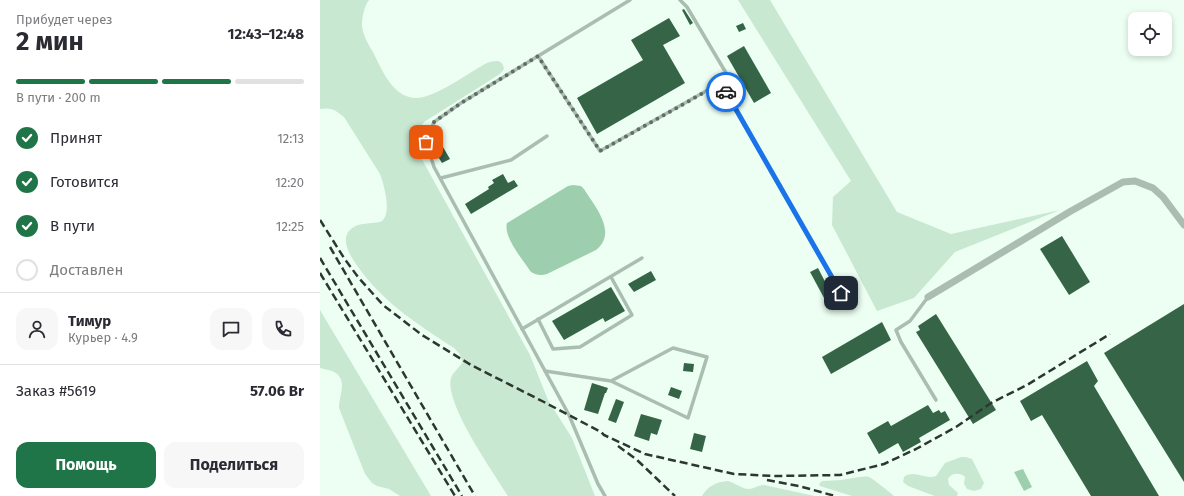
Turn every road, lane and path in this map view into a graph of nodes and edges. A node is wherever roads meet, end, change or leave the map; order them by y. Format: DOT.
graph roads {
  1 [pos="630,0"];
  2 [pos="680,0"];
  3 [pos="538,56"];
  4 [pos="721,83"];
  5 [pos="547,136"];
  6 [pos="441,178"];
  7 [pos="1184,225"];
  8 [pos="642,258"];
  9 [pos="610,277"];
  10 [pos="841,293"];
  11 [pos="928,297"];
  12 [pos="538,319"];
  13 [pos="522,329"];
  14 [pos="545,371"];
  15 [pos="611,381"];
  16 [pos="936,400"];
  17 [pos="605,496"];
  1 -- 3 [label="lane"];
  2 -- 4 [label="lane"];
  3 -- 4 [label="lane"];
  3 -- 6 [label="lane"];
  4 -- 10 [label="lane"];
  5 -- 6 [label="lane"];
  6 -- 13 [label="lane"];
  7 -- 11 [label="street"];
  8 -- 9 [label="lane"];
  9 -- 12 [label="lane"];
  9 -- 12 [label="lane"];
  11 -- 16 [label="lane"];
  12 -- 13 [label="lane"];
  13 -- 14 [label="lane"];
  14 -- 15 [label="lane"];
  14 -- 17 [label="lane"];
  15 -- 15 [label="lane"];
}
